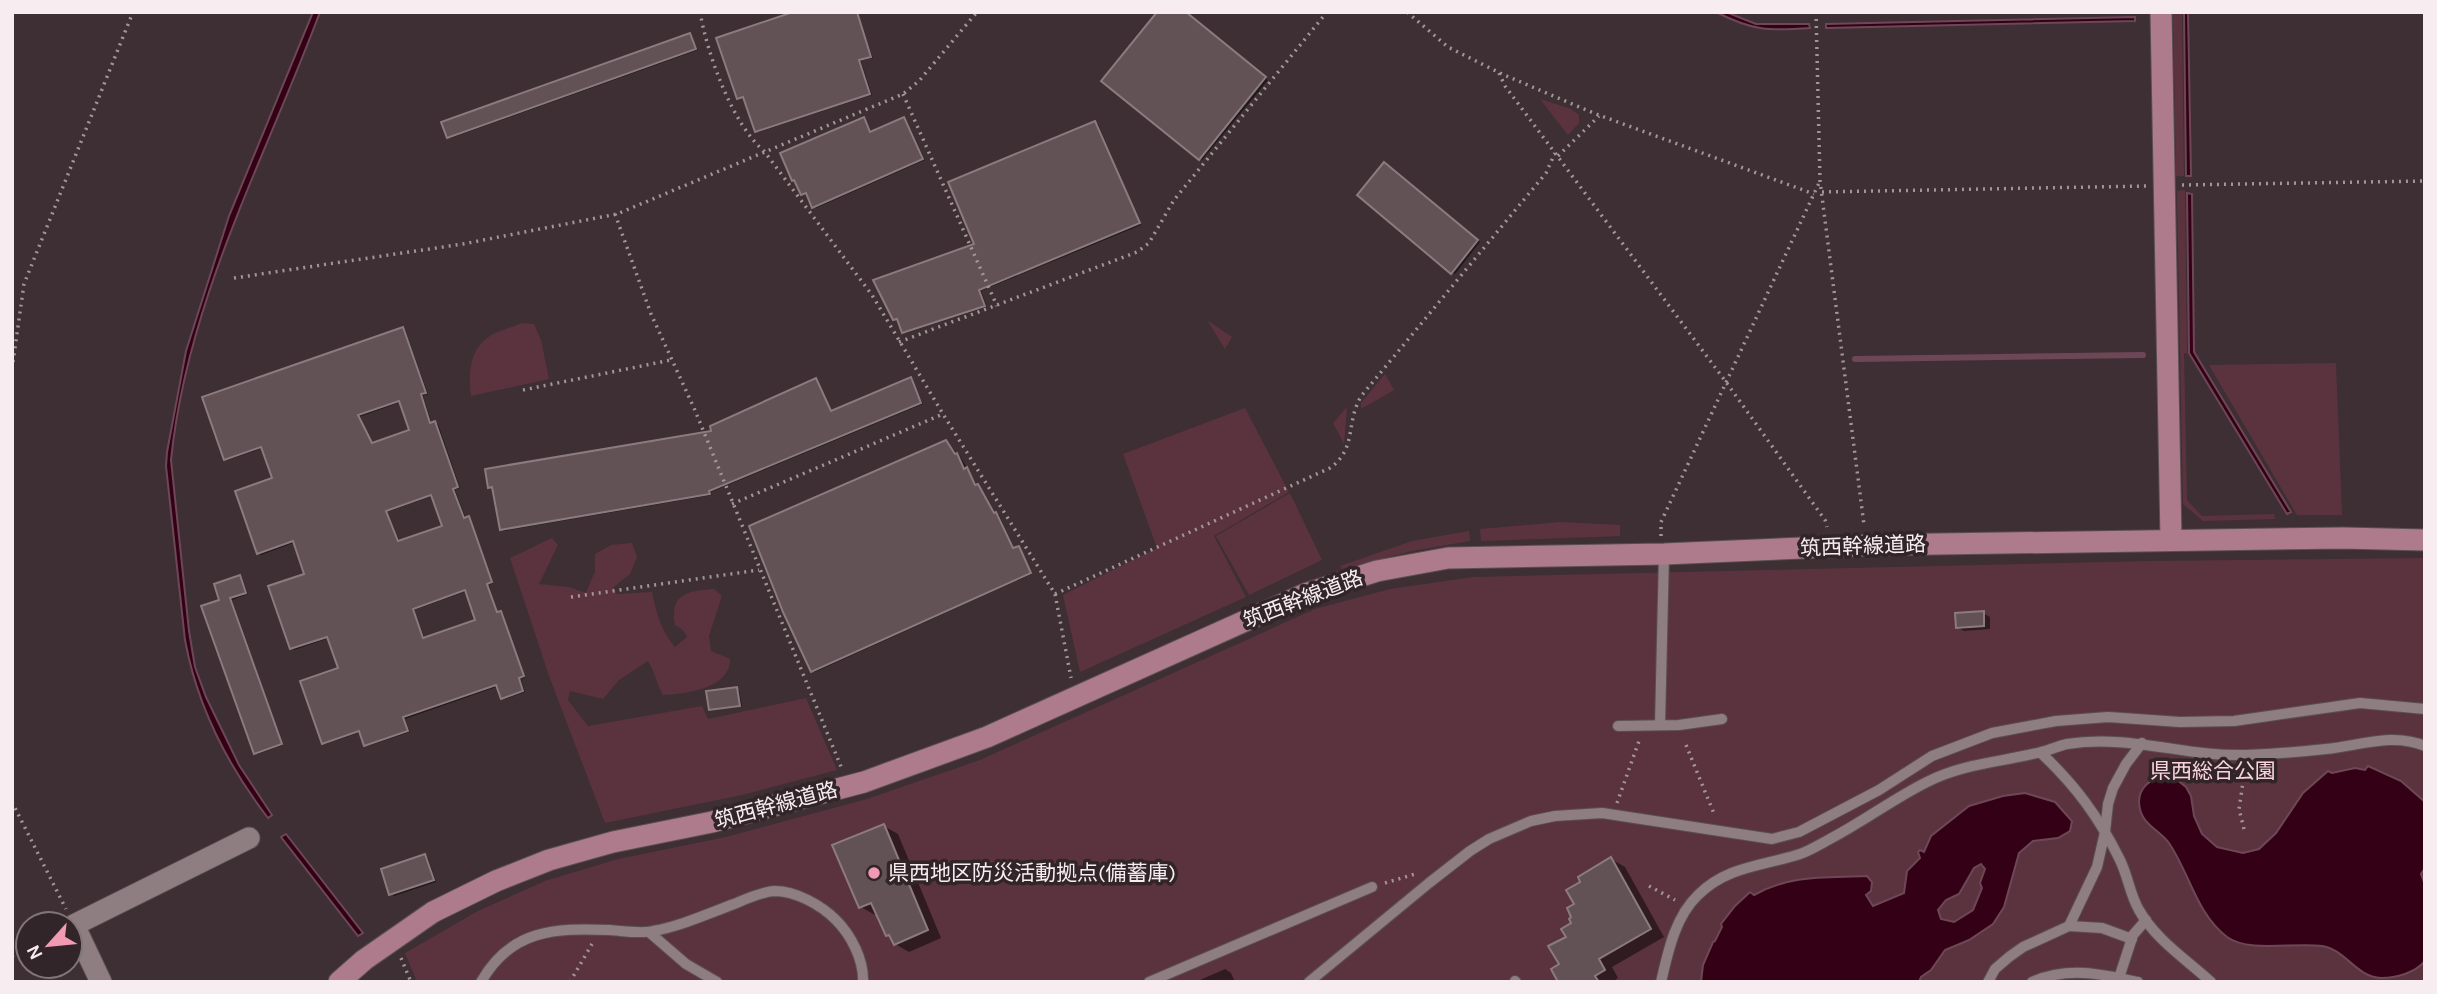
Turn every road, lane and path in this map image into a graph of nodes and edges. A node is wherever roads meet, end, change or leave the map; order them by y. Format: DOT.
graph roads {
  1 [pos="132,12"];
  2 [pos="700,12"];
  3 [pos="977,12"];
  4 [pos="1327,12"];
  5 [pos="1407,12"];
  6 [pos="1816,12"];
  7 [pos="2161,12"];
  8 [pos="1499,73"];
  9 [pos="903,94"];
  10 [pos="1599,116"];
  11 [pos="764,151"];
  12 [pos="1557,155"];
  13 [pos="1820,181"];
  14 [pos="2425,181"];
  15 [pos="2164,186"];
  16 [pos="1822,192"];
  17 [pos="1814,194"];
  18 [pos="615,214"];
  19 [pos="234,278"];
  20 [pos="997,306"];
  21 [pos="15,328"];
  22 [pos="899,342"];
  23 [pos="671,360"];
  24 [pos="12,369"];
  25 [pos="1726,382"];
  26 [pos="523,390"];
  27 [pos="943,414"];
  28 [pos="732,504"];
  29 [pos="1829,530"];
  30 [pos="1865,531"];
  31 [pos="2171,540"];
  32 [pos="2425,540"];
  33 [pos="1663,554"];
  34 [pos="759,570"];
  35 [pos="1055,594"];
  36 [pos="571,597"];
  37 [pos="1073,684"];
  38 [pos="2425,709"];
  39 [pos="1722,719"];
  40 [pos="1660,725"];
  41 [pos="1618,726"];
  42 [pos="1640,737"];
  43 [pos="2143,743"];
  44 [pos="1686,745"];
  45 [pos="2425,746"];
  46 [pos="2041,752"];
  47 [pos="2248,755"];
  48 [pos="849,786"];
  49 [pos="12,802"];
  50 [pos="1613,814"];
  51 [pos="2244,828"];
  52 [pos="1721,831"];
  53 [pos="2105,832"];
  54 [pos="249,838"];
  55 [pos="1424,871"];
  56 [pos="1649,886"];
  57 [pos="1372,887"];
  58 [pos="1688,908"];
  59 [pos="66,910"];
  60 [pos="84,920"];
  61 [pos="2146,920"];
  62 [pos="2068,926"];
  63 [pos="601,930"];
  64 [pos="649,932"];
  65 [pos="2132,939"];
  66 [pos="390,941"];
  67 [pos="84,946"];
  68 [pos="2119,978"];
  69 [pos="101,982"];
  70 [pos="339,982"];
  71 [pos="411,982"];
  72 [pos="481,982"];
  73 [pos="570,982"];
  74 [pos="716,982"];
  75 [pos="863,982"];
  76 [pos="1149,982"];
  77 [pos="1309,982"];
  78 [pos="1661,982"];
  79 [pos="1988,982"];
  80 [pos="2032,982"];
  81 [pos="2138,982"];
  82 [pos="2211,982"];
  1 -- 21 [label="path"];
  2 -- 11 [label="path"];
  3 -- 9 [label="path"];
  4 -- 20 [label="path"];
  5 -- 8 [label="path"];
  6 -- 13 [label="path"];
  7 -- 15 [label="street"];
  8 -- 10 [label="path"];
  8 -- 12 [label="path"];
  9 -- 11 [label="path"];
  9 -- 20 [label="path"];
  10 -- 12 [label="path"];
  10 -- 17 [label="path"];
  11 -- 18 [label="path"];
  11 -- 22 [label="path"];
  12 -- 25 [label="path"];
  12 -- 35 [label="path"];
  13 -- 16 [label="path"];
  13 -- 17 [label="path"];
  14 -- 15 [label="path"];
  15 -- 16 [label="path"];
  15 -- 31 [label="street"];
  16 -- 30 [label="path"];
  17 -- 25 [label="path"];
  18 -- 19 [label="path"];
  18 -- 23 [label="path"];
  20 -- 22 [label="path"];
  21 -- 24 [label="path"];
  22 -- 27 [label="path"];
  23 -- 26 [label="path"];
  23 -- 28 [label="path"];
  25 -- 29 [label="path"];
  25 -- 33 [label="path"];
  27 -- 28 [label="path"];
  27 -- 35 [label="path"];
  28 -- 34 [label="path"];
  31 -- 32 [label="street, 筑西幹線道路"];
  31 -- 33 [label="street, 筑西幹線道路"];
  33 -- 40 [label="lane"];
  33 -- 48 [label="street, 筑西幹線道路"];
  34 -- 36 [label="path"];
  34 -- 48 [label="path"];
  35 -- 37 [label="path"];
  38 -- 52 [label="lane"];
  39 -- 40 [label="lane"];
  40 -- 41 [label="lane"];
  42 -- 50 [label="path"];
  43 -- 46 [label="lane"];
  43 -- 47 [label="lane"];
  43 -- 53 [label="lane"];
  44 -- 52 [label="path"];
  45 -- 47 [label="lane"];
  46 -- 53 [label="lane"];
  46 -- 58 [label="lane"];
  47 -- 51 [label="path"];
  48 -- 66 [label="street, 筑西幹線道路"];
  49 -- 59 [label="path"];
  50 -- 52 [label="lane"];
  50 -- 77 [label="lane"];
  53 -- 61 [label="lane"];
  53 -- 62 [label="lane"];
  54 -- 60 [label="street"];
  55 -- 57 [label="path"];
  56 -- 58 [label="path"];
  57 -- 76 [label="lane"];
  58 -- 78 [label="lane"];
  61 -- 65 [label="lane"];
  61 -- 82 [label="lane"];
  62 -- 65 [label="lane"];
  62 -- 79 [label="lane"];
  63 -- 64 [label="lane"];
  63 -- 72 [label="lane"];
  63 -- 73 [label="path"];
  64 -- 74 [label="lane"];
  64 -- 75 [label="lane"];
  65 -- 68 [label="lane"];
  66 -- 70 [label="street, 筑西幹線道路"];
  66 -- 71 [label="path"];
  67 -- 69 [label="street"];
  68 -- 80 [label="lane"];
  68 -- 81 [label="lane"];
}
